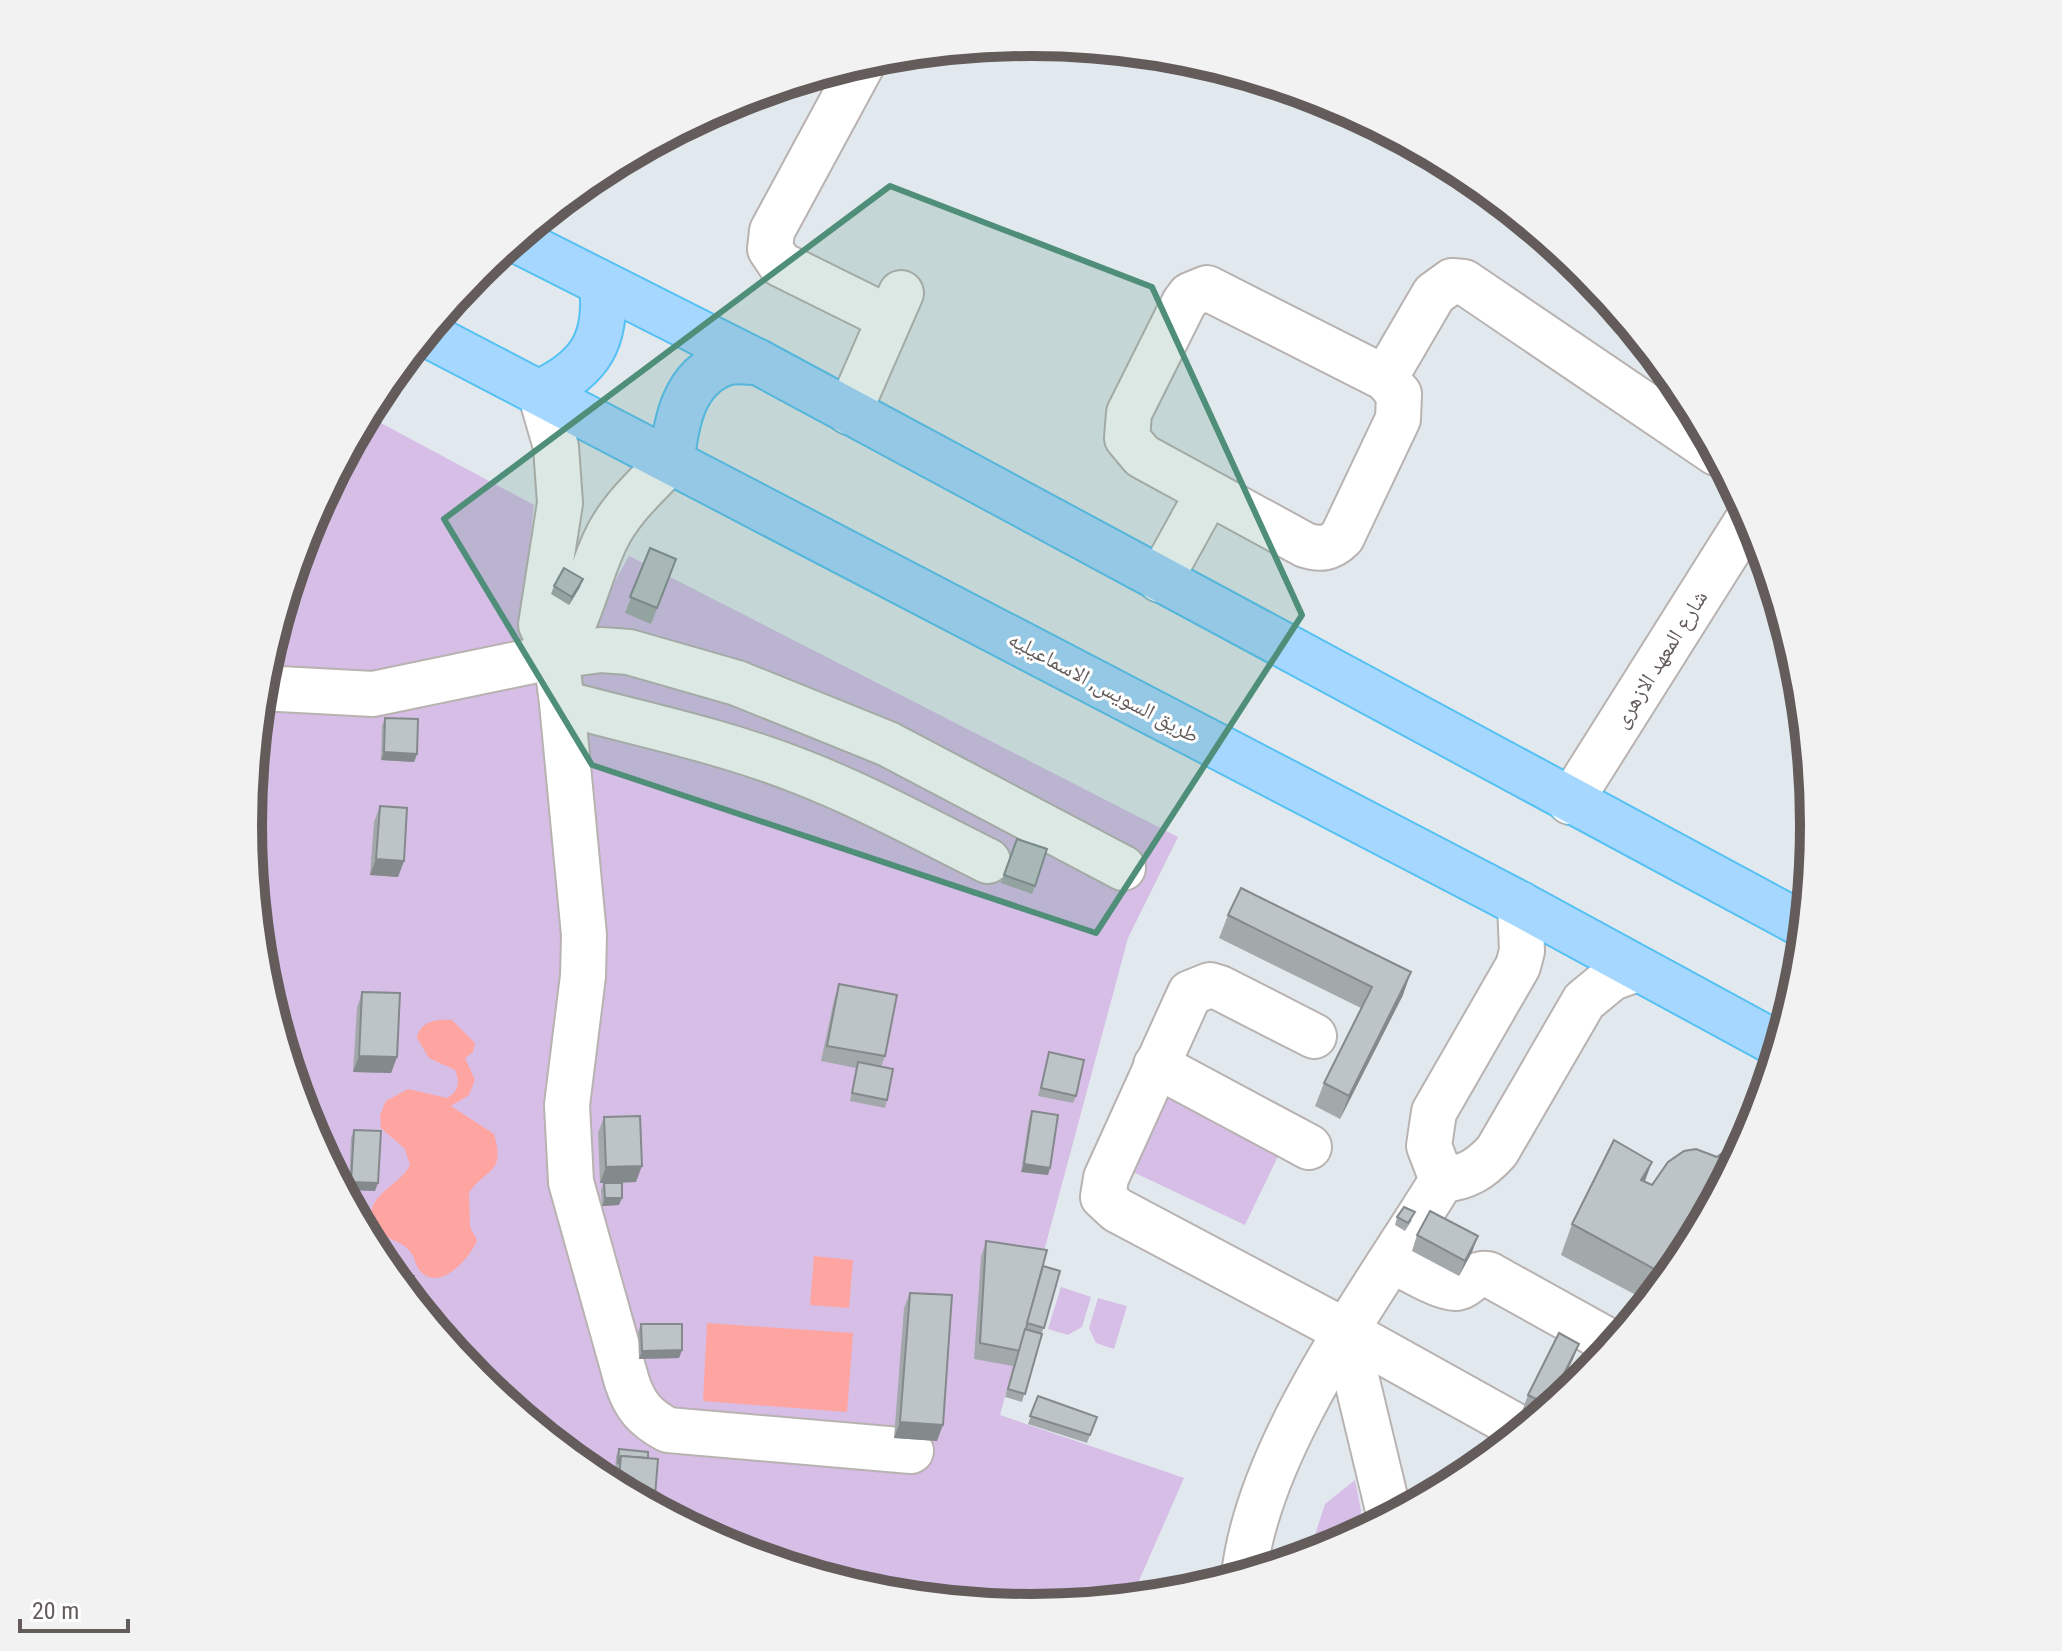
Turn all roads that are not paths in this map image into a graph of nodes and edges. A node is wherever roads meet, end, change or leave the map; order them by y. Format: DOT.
graph roads {
  1 [pos="855,77"];
  2 [pos="526,245"];
  3 [pos="602,285"];
  4 [pos="435,339"];
  5 [pos="758,362"];
  6 [pos="1385,378"];
  7 [pos="540,392"];
  8 [pos="849,412"];
  9 [pos="1696,439"];
  10 [pos="672,459"];
  11 [pos="1208,493"];
  12 [pos="1741,530"];
  13 [pos="1160,580"];
  14 [pos="556,656"];
  15 [pos="737,683"];
  16 [pos="274,689"];
  17 [pos="562,703"];
  18 [pos="820,714"];
  19 [pos="717,744"];
  20 [pos="888,744"];
  21 [pos="796,770"];
  22 [pos="857,795"];
  23 [pos="1570,802"];
  24 [pos="988,861"];
  25 [pos="1123,868"];
  26 [pos="1520,904"];
  27 [pos="1795,920"];
  28 [pos="1637,969"];
  29 [pos="1507,989"];
  30 [pos="1567,1024"];
  31 [pos="1314,1036"];
  32 [pos="1770,1040"];
  33 [pos="1156,1065"];
  34 [pos="1309,1147"];
  35 [pos="1442,1180"];
  36 [pos="1392,1260"];
  37 [pos="1345,1331"];
  38 [pos="1605,1339"];
  39 [pos="1513,1424"];
  40 [pos="911,1451"];
  41 [pos="1387,1507"];
  42 [pos="1247,1564"];
  1 -- 8 [label="street"];
  2 -- 3 [label="main road"];
  3 -- 5 [label="main road"];
  3 -- 7 [label="main road"];
  4 -- 7 [label="main road, طريق السويس, الاسماعيليه"];
  5 -- 8 [label="main road"];
  5 -- 10 [label="main road"];
  6 -- 9 [label="street"];
  6 -- 11 [label="street"];
  6 -- 11 [label="street"];
  7 -- 10 [label="main road, طريق السويس, الاسماعيليه"];
  7 -- 14 [label="street"];
  8 -- 13 [label="main road"];
  10 -- 14 [label="street"];
  10 -- 26 [label="main road, طريق السويس, الاسماعيليه"];
  11 -- 13 [label="street"];
  12 -- 23 [label="street, شارع المعهد الازهرى"];
  13 -- 23 [label="main road"];
  14 -- 15 [label="street"];
  14 -- 16 [label="street"];
  14 -- 17 [label="street"];
  15 -- 18 [label="street"];
  15 -- 19 [label="street"];
  17 -- 19 [label="street"];
  17 -- 40 [label="street"];
  18 -- 20 [label="street"];
  18 -- 21 [label="street"];
  19 -- 21 [label="street"];
  20 -- 22 [label="street"];
  20 -- 25 [label="street"];
  21 -- 22 [label="street"];
  22 -- 24 [label="street"];
  23 -- 27 [label="main road"];
  26 -- 28 [label="main road, طريق السويس, الاسماعيليه"];
  26 -- 29 [label="street"];
  28 -- 30 [label="street"];
  28 -- 32 [label="main road, طريق السويس, الاسماعيليه"];
  29 -- 30 [label="street"];
  29 -- 35 [label="street"];
  30 -- 35 [label="street"];
  31 -- 33 [label="street"];
  33 -- 34 [label="street"];
  33 -- 37 [label="street"];
  35 -- 36 [label="street"];
  36 -- 37 [label="street"];
  36 -- 38 [label="street"];
  37 -- 39 [label="street"];
  37 -- 41 [label="street"];
  37 -- 42 [label="street"];
}
